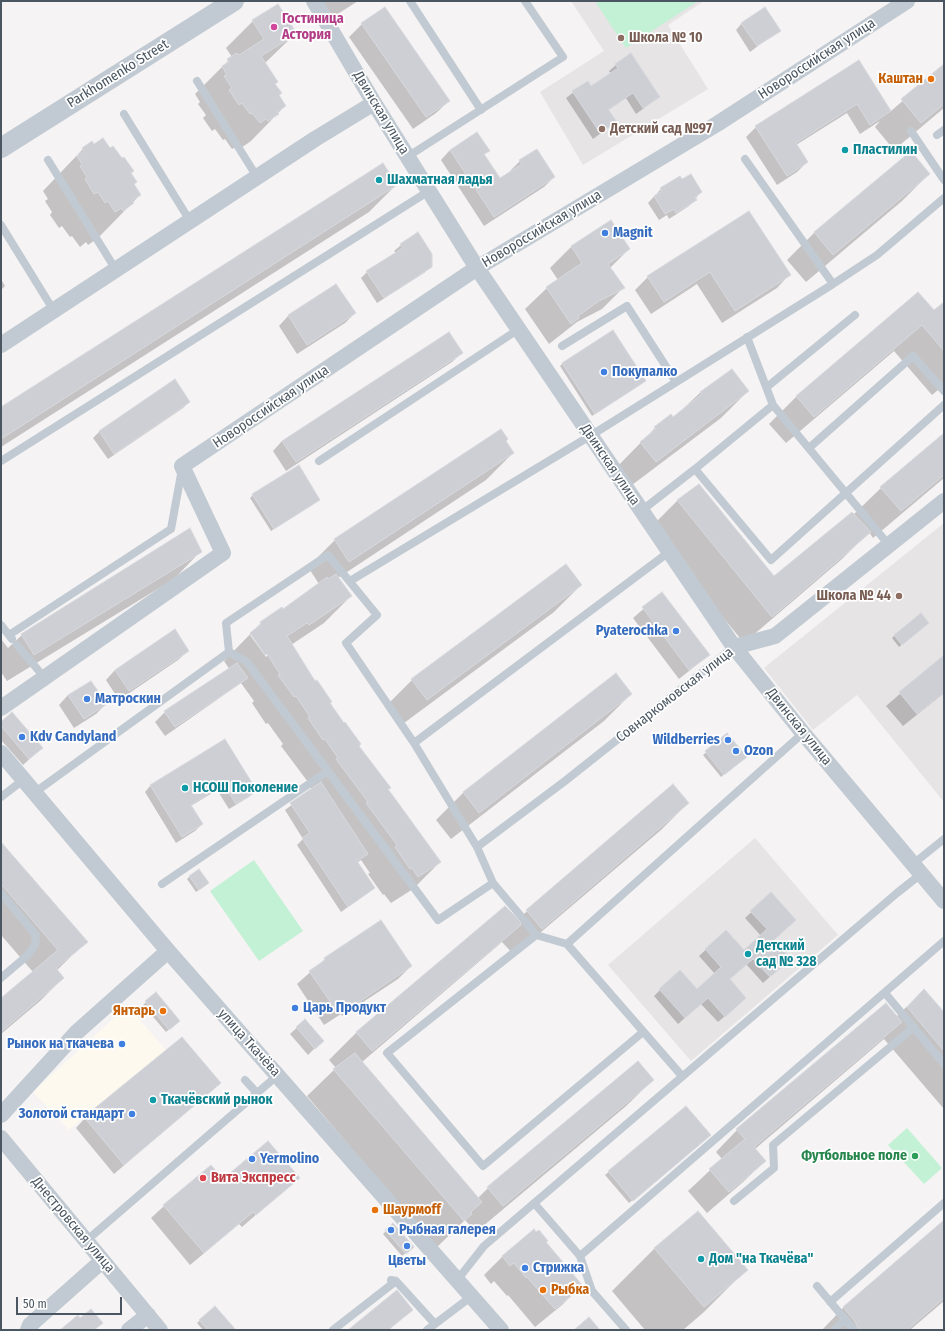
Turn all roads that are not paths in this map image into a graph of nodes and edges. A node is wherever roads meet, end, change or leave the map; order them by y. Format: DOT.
graph roads {
  1 [pos="234,1"];
  2 [pos="314,1"];
  3 [pos="410,1"];
  4 [pos="525,1"];
  5 [pos="907,1"];
  6 [pos="196,81"];
  7 [pos="374,103"];
  8 [pos="481,110"];
  9 [pos="124,114"];
  10 [pos="944,130"];
  11 [pos="911,131"];
  12 [pos="937,135"];
  13 [pos="1,148"];
  14 [pos="407,157"];
  15 [pos="745,158"];
  16 [pos="48,160"];
  17 [pos="257,177"];
  18 [pos="944,180"];
  19 [pos="429,192"];
  20 [pos="944,198"];
  21 [pos="190,221"];
  22 [pos="1,225"];
  23 [pos="477,268"];
  24 [pos="116,270"];
  25 [pos="833,284"];
  26 [pos="54,311"];
  27 [pos="855,314"];
  28 [pos="519,329"];
  29 [pos="747,337"];
  30 [pos="1,346"];
  31 [pos="562,346"];
  32 [pos="676,382"];
  33 [pos="766,387"];
  34 [pos="944,391"];
  35 [pos="774,405"];
  36 [pos="944,405"];
  37 [pos="590,436"];
  38 [pos="809,448"];
  39 [pos="1,461"];
  40 [pos="320,461"];
  41 [pos="182,466"];
  42 [pos="695,469"];
  43 [pos="846,493"];
  44 [pos="944,501"];
  45 [pos="641,511"];
  46 [pos="888,544"];
  47 [pos="669,552"];
  48 [pos="350,581"];
  49 [pos="1,626"];
  50 [pos="13,640"];
  51 [pos="734,647"];
  52 [pos="229,652"];
  53 [pos="44,678"];
  54 [pos="1,708"];
  55 [pos="803,733"];
  56 [pos="414,743"];
  57 [pos="1,753"];
  58 [pos="328,771"];
  59 [pos="24,780"];
  60 [pos="34,793"];
  61 [pos="1,797"];
  62 [pos="944,839"];
  63 [pos="477,847"];
  64 [pos="917,869"];
  65 [pos="493,883"];
  66 [pos="162,884"];
  67 [pos="1,893"];
  68 [pos="944,901"];
  69 [pos="536,935"];
  70 [pos="944,941"];
  71 [pos="567,944"];
  72 [pos="168,951"];
  73 [pos="1,978"];
  74 [pos="885,993"];
  75 [pos="914,1027"];
  76 [pos="643,1032"];
  77 [pos="944,1064"];
  78 [pos="278,1075"];
  79 [pos="682,1076"];
  80 [pos="245,1080"];
  81 [pos="256,1093"];
  82 [pos="1,1115"];
  83 [pos="1,1138"];
  84 [pos="734,1201"];
  85 [pos="944,1202"];
  86 [pos="534,1203"];
  87 [pos="86,1241"];
  88 [pos="580,1256"];
  89 [pos="102,1261"];
  90 [pos="458,1279"];
  91 [pos="816,1286"];
  92 [pos="472,1296"];
  93 [pos="830,1302"];
  94 [pos="148,1315"];
  95 [pos="845,1320"];
  96 [pos="435,1324"];
  97 [pos="28,1330"];
  98 [pos="129,1330"];
  99 [pos="160,1330"];
  100 [pos="333,1330"];
  101 [pos="427,1330"];
  102 [pos="501,1330"];
  103 [pos="626,1330"];
  104 [pos="834,1330"];
  105 [pos="854,1330"];
  1 -- 13 [label="street, Parkhomenko Street"];
  2 -- 7 [label="street, Двинская улица"];
  3 -- 8 [label="lane"];
  4 -- 8 [label="lane"];
  5 -- 23 [label="street, Новороссийская улица"];
  6 -- 17 [label="lane"];
  7 -- 14 [label="street, Двинская улица"];
  7 -- 17 [label="street"];
  8 -- 14 [label="lane"];
  9 -- 21 [label="lane"];
  10 -- 12 [label="lane"];
  11 -- 18 [label="lane"];
  14 -- 19 [label="street, Двинская улица"];
  15 -- 25 [label="lane"];
  16 -- 24 [label="lane"];
  17 -- 21 [label="street"];
  19 -- 23 [label="street, Двинская улица"];
  19 -- 39 [label="lane"];
  20 -- 25 [label="lane"];
  21 -- 24 [label="street"];
  22 -- 26 [label="lane"];
  23 -- 28 [label="street, Двинская улица"];
  23 -- 41 [label="street, Новороссийская улица"];
  24 -- 26 [label="street"];
  25 -- 29 [label="lane"];
  26 -- 30 [label="street"];
  27 -- 33 [label="lane"];
  28 -- 37 [label="street, Двинская улица"];
  28 -- 40 [label="lane"];
  29 -- 32 [label="lane"];
  29 -- 33 [label="lane"];
  31 -- 32 [label="lane"];
  32 -- 37 [label="lane"];
  33 -- 35 [label="lane"];
  34 -- 38 [label="lane"];
  35 -- 38 [label="lane"];
  35 -- 42 [label="lane"];
  36 -- 43 [label="lane"];
  37 -- 45 [label="street, Двинская улица"];
  37 -- 48 [label="lane"];
  38 -- 43 [label="lane"];
  41 -- 50 [label="lane"];
  41 -- 53 [label="street"];
  42 -- 43 [label="lane"];
  42 -- 45 [label="lane"];
  43 -- 46 [label="lane"];
  44 -- 46 [label="street, Совнаркомовская улица"];
  45 -- 47 [label="street, Двинская улица"];
  46 -- 51 [label="street, Совнаркомовская улица"];
  47 -- 51 [label="street, Двинская улица"];
  47 -- 56 [label="lane"];
  48 -- 52 [label="lane"];
  48 -- 56 [label="lane"];
  49 -- 50 [label="lane"];
  50 -- 53 [label="lane"];
  51 -- 55 [label="street, Двинская улица"];
  51 -- 63 [label="lane, Совнаркомовская улица"];
  52 -- 58 [label="lane"];
  52 -- 60 [label="lane"];
  53 -- 54 [label="street"];
  55 -- 64 [label="street, Двинская улица"];
  55 -- 71 [label="lane"];
  56 -- 63 [label="lane"];
  57 -- 59 [label="street, улица Ткачёва"];
  58 -- 65 [label="lane"];
  58 -- 66 [label="lane"];
  59 -- 60 [label="street, улица Ткачёва"];
  59 -- 61 [label="lane"];
  60 -- 72 [label="street, улица Ткачёва"];
  62 -- 64 [label="lane"];
  63 -- 65 [label="lane"];
  64 -- 68 [label="street, Двинская улица"];
  64 -- 79 [label="lane"];
  65 -- 69 [label="lane"];
  67 -- 73 [label="lane"];
  69 -- 71 [label="lane"];
  69 -- 76 [label="lane"];
  70 -- 74 [label="lane"];
  71 -- 76 [label="lane"];
  72 -- 78 [label="street, улица Ткачёва"];
  72 -- 82 [label="street"];
  74 -- 75 [label="lane"];
  74 -- 88 [label="lane"];
  75 -- 77 [label="lane"];
  75 -- 84 [label="lane"];
  76 -- 79 [label="lane"];
  78 -- 81 [label="lane"];
  78 -- 90 [label="street, улица Ткачёва"];
  79 -- 86 [label="lane"];
  80 -- 81 [label="lane"];
  81 -- 87 [label="lane"];
  83 -- 87 [label="street, Днестровская улица"];
  85 -- 93 [label="lane"];
  86 -- 88 [label="lane"];
  86 -- 90 [label="lane"];
  87 -- 89 [label="street, Днестровская улица"];
  88 -- 103 [label="lane"];
  89 -- 94 [label="street, Днестровская улица"];
  89 -- 97 [label="street"];
  90 -- 92 [label="street, улица Ткачёва"];
  91 -- 93 [label="lane"];
  92 -- 96 [label="lane"];
  92 -- 102 [label="street, улица Ткачёва"];
  93 -- 95 [label="lane"];
  94 -- 98 [label="street"];
  94 -- 99 [label="street, Днестровская улица"];
  95 -- 104 [label="lane"];
  95 -- 105 [label="lane"];
  96 -- 100 [label="lane"];
  96 -- 101 [label="lane"];
}
